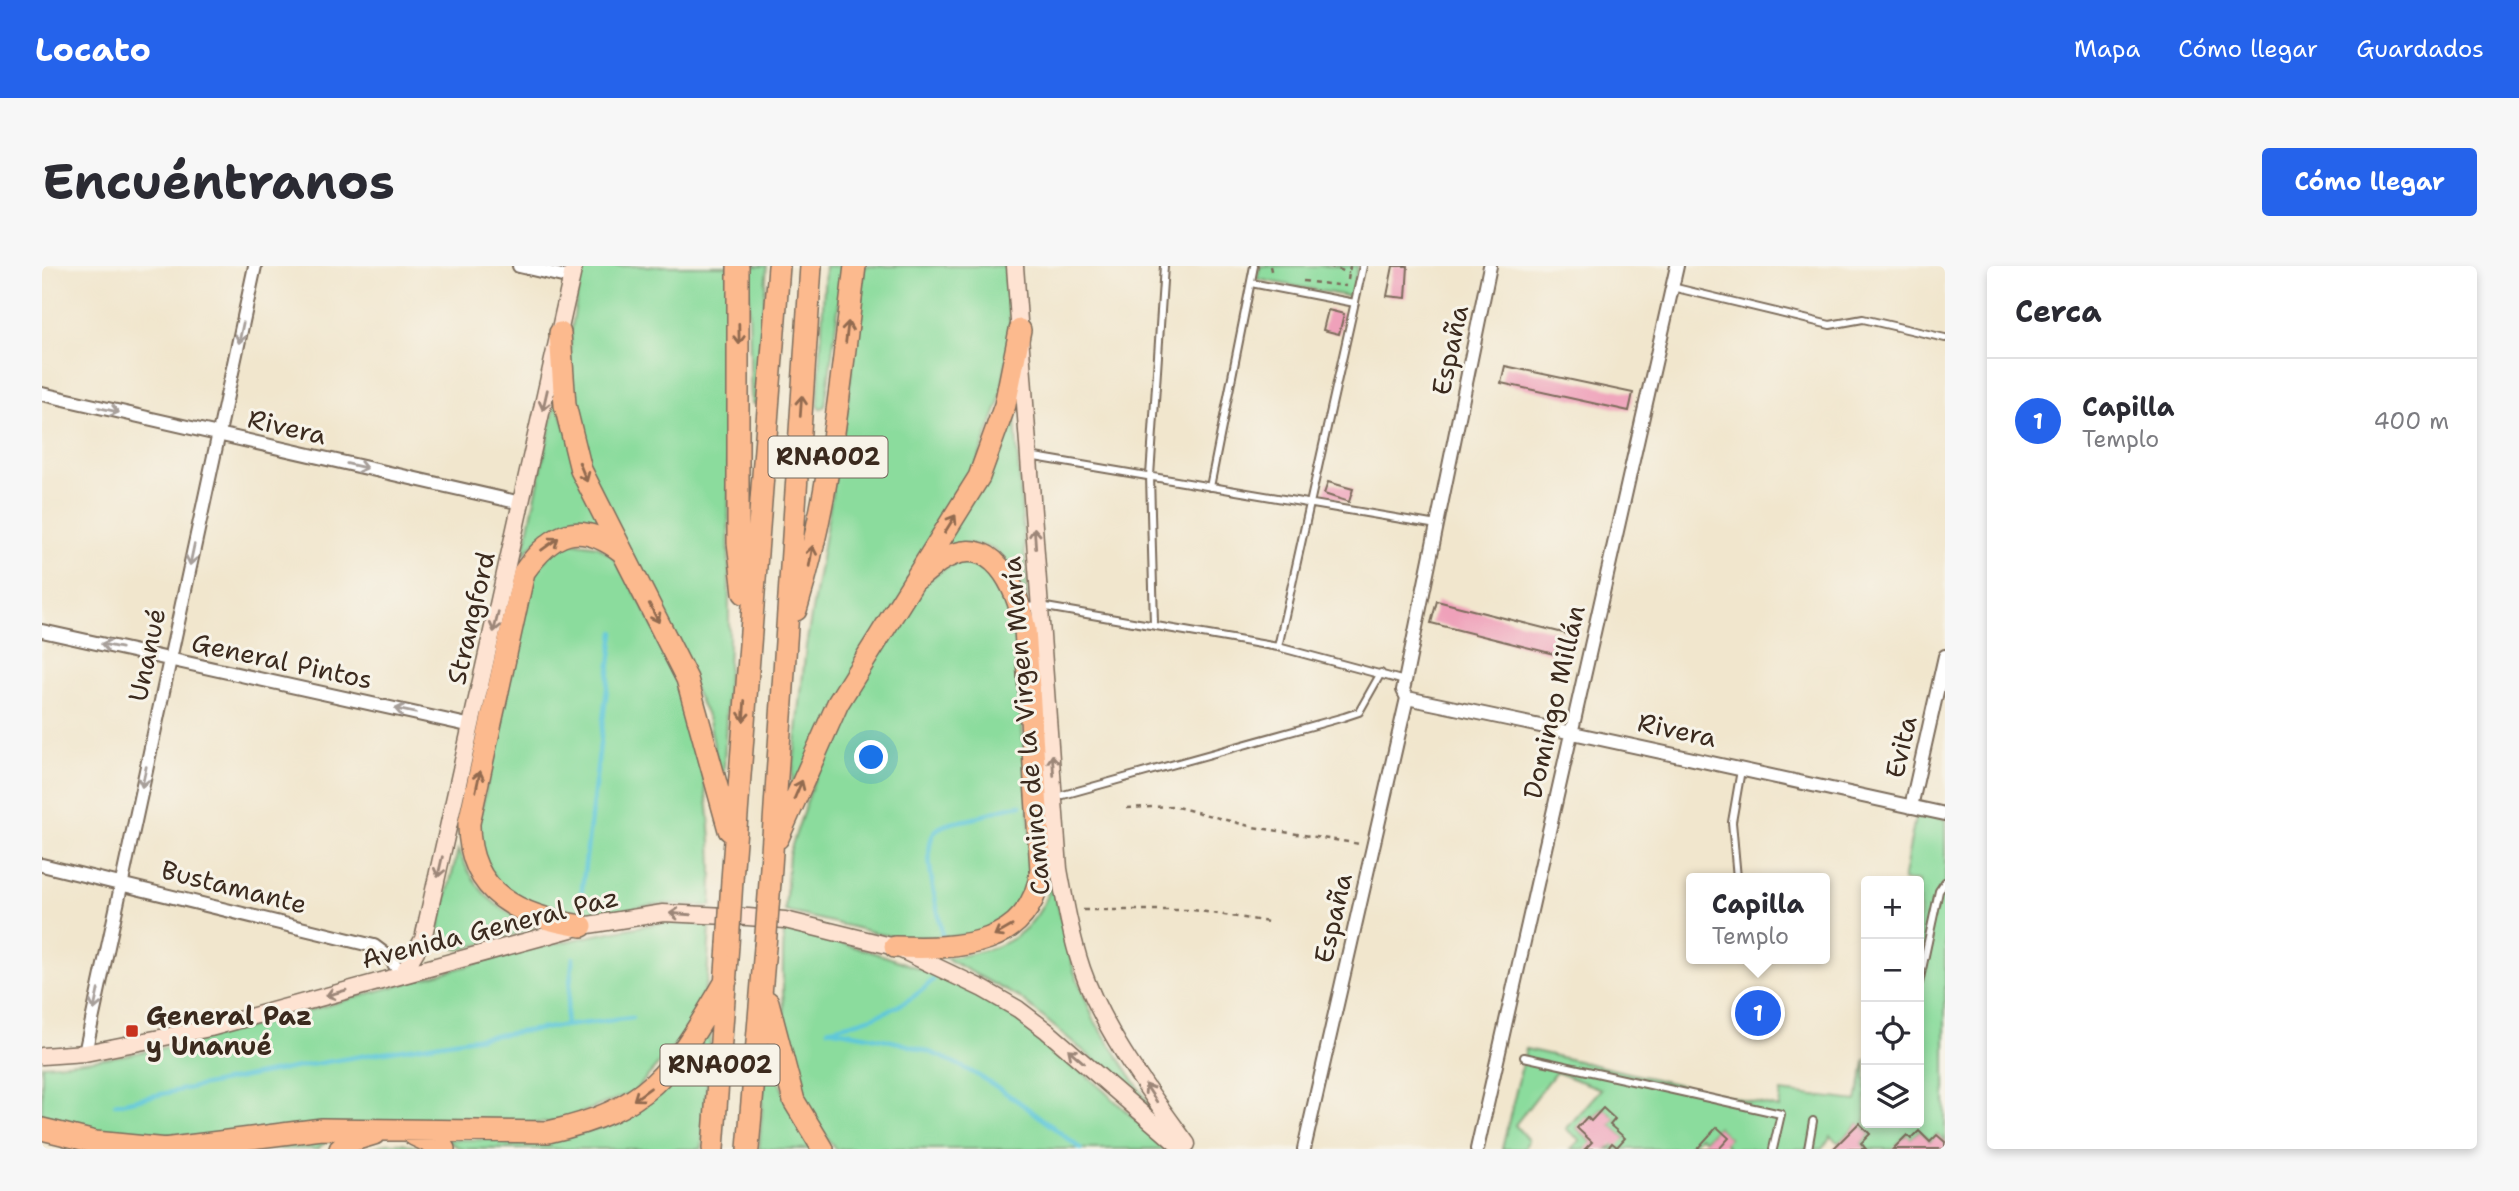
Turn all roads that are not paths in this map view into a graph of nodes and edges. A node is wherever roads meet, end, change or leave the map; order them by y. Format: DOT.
graph roads {
  1 [pos="255,266"];
  2 [pos="519,266"];
  3 [pos="738,266"];
  4 [pos="779,266"];
  5 [pos="811,266"];
  6 [pos="855,266"];
  7 [pos="1016,266"];
  8 [pos="1164,266"];
  9 [pos="1254,266"];
  10 [pos="1363,266"];
  11 [pos="1490,266"];
  12 [pos="1677,266"];
  13 [pos="572,272"];
  14 [pos="1251,283"];
  15 [pos="1672,287"];
  16 [pos="1355,303"];
  17 [pos="1020,330"];
  18 [pos="560,333"];
  19 [pos="1945,338"];
  20 [pos="42,394"];
  21 [pos="219,435"];
  22 [pos="1029,456"];
  23 [pos="1150,476"];
  24 [pos="1210,487"];
  25 [pos="521,503"];
  26 [pos="1310,503"];
  27 [pos="1437,525"];
  28 [pos="623,552"];
  29 [pos="517,567"];
  30 [pos="914,581"];
  31 [pos="1031,607"];
  32 [pos="1154,624"];
  33 [pos="42,631"];
  34 [pos="749,643"];
  35 [pos="785,645"];
  36 [pos="1278,646"];
  37 [pos="1945,656"];
  38 [pos="170,659"];
  39 [pos="1381,673"];
  40 [pos="1405,690"];
  41 [pos="472,726"];
  42 [pos="1571,732"];
  43 [pos="1742,768"];
  44 [pos="1055,798"];
  45 [pos="1911,807"];
  46 [pos="1945,814"];
  47 [pos="458,834"];
  48 [pos="734,851"];
  49 [pos="772,853"];
  50 [pos="42,865"];
  51 [pos="1736,873"];
  52 [pos="121,882"];
  53 [pos="1945,882"];
  54 [pos="1039,884"];
  55 [pos="1062,885"];
  56 [pos="582,926"];
  57 [pos="895,947"];
  58 [pos="1924,960"];
  59 [pos="402,975"];
  60 [pos="726,981"];
  61 [pos="763,983"];
  62 [pos="85,1054"];
  63 [pos="42,1056"];
  64 [pos="1524,1057"];
  65 [pos="1813,1121"];
  66 [pos="42,1129"];
  67 [pos="392,1130"];
  68 [pos="165,1149"];
  69 [pos="340,1149"];
  70 [pos="444,1149"];
  71 [pos="713,1149"];
  72 [pos="748,1149"];
  73 [pos="823,1149"];
  74 [pos="1183,1149"];
  75 [pos="1191,1149"];
  76 [pos="1304,1149"];
  77 [pos="1477,1149"];
  78 [pos="1773,1149"];
  79 [pos="1808,1149"];
  1 -- 21 [label="street, Unanué, one-way"];
  2 -- 13 [label="street"];
  3 -- 34 [label="highway, RNA002, one-way"];
  4 -- 34 [label="highway, RNA002"];
  35 -- 5 [label="highway, RNA002, one-way"];
  35 -- 6 [label="highway, RNA002, one-way"];
  7 -- 17 [label="street, Camino de la Virgen María"];
  8 -- 23 [label="lane"];
  9 -- 14 [label="lane"];
  10 -- 16 [label="lane"];
  11 -- 27 [label="street, España"];
  12 -- 15 [label="street, Domingo Millán"];
  13 -- 18 [label="street, Strangford"];
  14 -- 16 [label="lane"];
  14 -- 24 [label="lane"];
  15 -- 19 [label="lane"];
  15 -- 42 [label="street, Domingo Millán"];
  16 -- 26 [label="lane"];
  17 -- 22 [label="street, Camino de la Virgen María"];
  30 -- 17 [label="highway, one-way"];
  18 -- 25 [label="street, Strangford, one-way"];
  18 -- 28 [label="highway, one-way"];
  20 -- 21 [label="street, Rivera, one-way"];
  21 -- 25 [label="street, Rivera, one-way"];
  21 -- 38 [label="street, Unanué, one-way"];
  22 -- 23 [label="lane"];
  31 -- 22 [label="street, Camino de la Virgen María, one-way"];
  23 -- 24 [label="lane"];
  23 -- 32 [label="lane"];
  24 -- 26 [label="lane"];
  25 -- 29 [label="street, Strangford"];
  26 -- 27 [label="lane"];
  26 -- 36 [label="lane"];
  27 -- 40 [label="street, España"];
  29 -- 28 [label="highway, one-way"];
  28 -- 48 [label="highway, one-way"];
  29 -- 41 [label="street, Strangford, one-way"];
  47 -- 29 [label="highway, one-way"];
  30 -- 31 [label="highway"];
  49 -- 30 [label="highway, one-way"];
  31 -- 32 [label="lane"];
  44 -- 31 [label="street, Camino de la Virgen María, one-way"];
  31 -- 54 [label="highway"];
  32 -- 36 [label="lane"];
  38 -- 33 [label="street, General Pintos, one-way"];
  34 -- 48 [label="highway, RNA002, one-way"];
  35 -- 49 [label="highway, RNA002"];
  36 -- 39 [label="lane"];
  37 -- 45 [label="street, Evita"];
  41 -- 38 [label="street, General Pintos, one-way"];
  38 -- 52 [label="street, Unanué, one-way"];
  39 -- 40 [label="lane"];
  39 -- 44 [label="lane"];
  40 -- 42 [label="street, Rivera"];
  40 -- 76 [label="street, España"];
  41 -- 47 [label="street, Strangford"];
  42 -- 43 [label="street, Rivera"];
  42 -- 77 [label="street, Domingo Millán"];
  43 -- 45 [label="street, Rivera"];
  43 -- 51 [label="lane"];
  44 -- 55 [label="street, Camino de la Virgen María"];
  45 -- 46 [label="street, Rivera"];
  47 -- 56 [label="highway"];
  47 -- 59 [label="street, Strangford, one-way"];
  48 -- 60 [label="highway, RNA002, bridge"];
  49 -- 61 [label="highway, RNA002, bridge"];
  50 -- 52 [label="street, Bustamante"];
  52 -- 59 [label="street, Bustamante"];
  52 -- 62 [label="street, Unanué, one-way"];
  53 -- 58 [label="lane"];
  54 -- 55 [label="street"];
  54 -- 57 [label="highway, one-way"];
  75 -- 55 [label="street, Camino de la Virgen María, one-way"];
  57 -- 56 [label="street, Avenida General Paz, one-way"];
  56 -- 59 [label="street, Avenida General Paz"];
  74 -- 57 [label="street, Avenida General Paz, one-way"];
  59 -- 62 [label="street, Avenida General Paz, one-way"];
  60 -- 67 [label="highway, one-way"];
  60 -- 71 [label="highway, RNA002"];
  61 -- 72 [label="highway, RNA002"];
  61 -- 73 [label="highway"];
  62 -- 63 [label="street, Avenida General Paz"];
  64 -- 78 [label="lane"];
  65 -- 79 [label="lane"];
  66 -- 68 [label="highway"];
  67 -- 68 [label="highway"];
  67 -- 69 [label="highway"];
  67 -- 70 [label="highway"];
}
